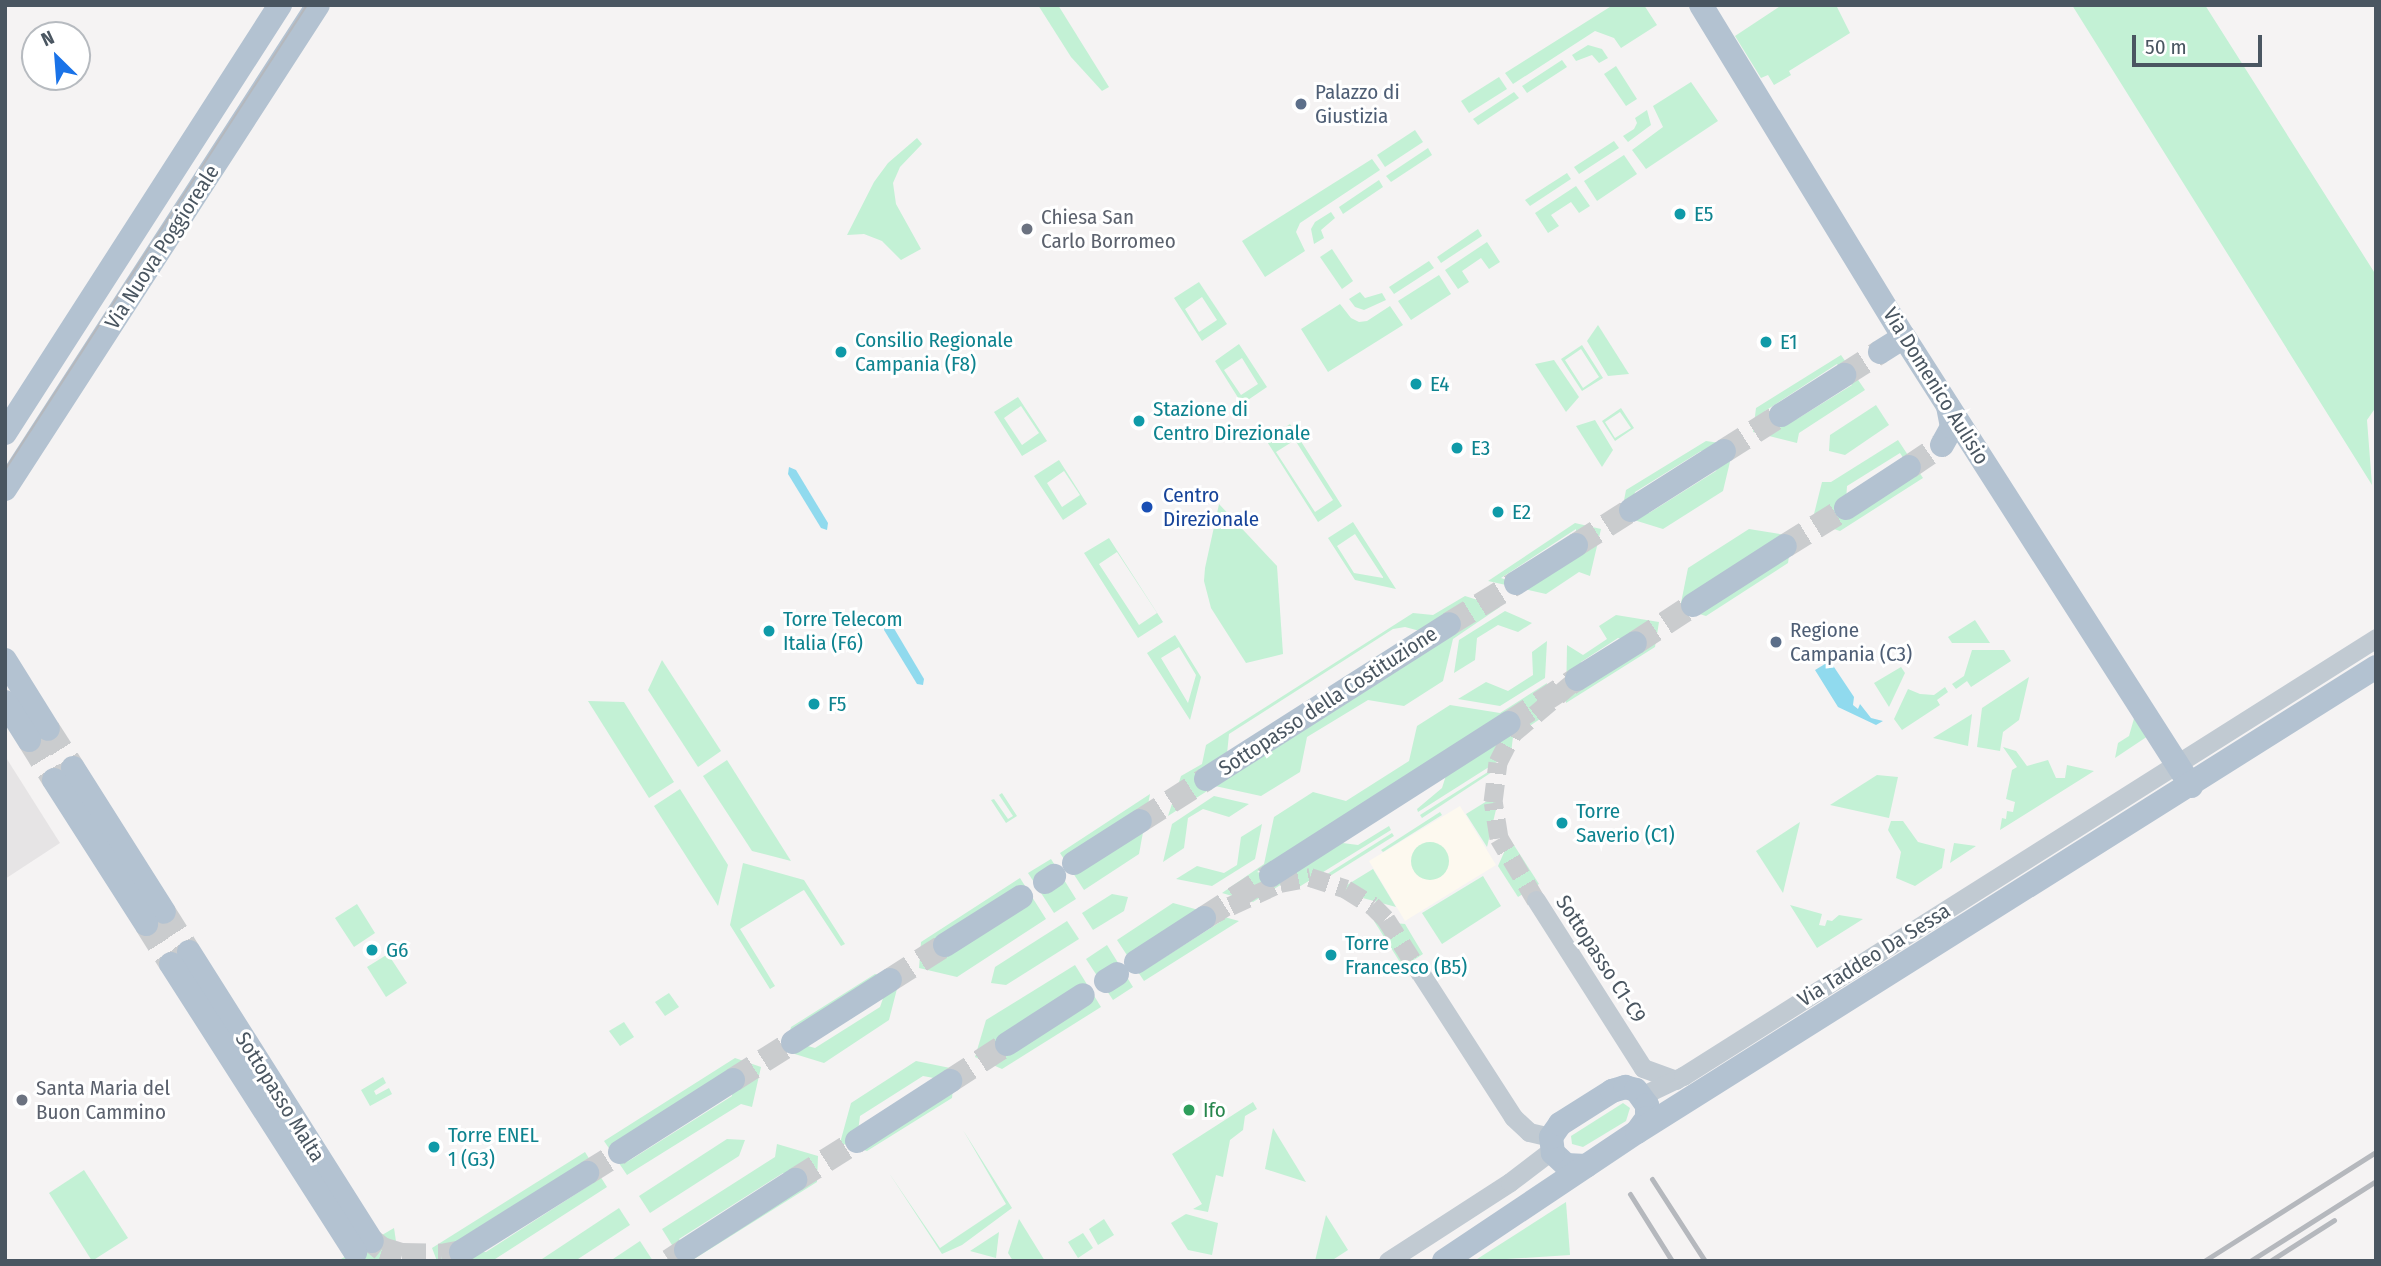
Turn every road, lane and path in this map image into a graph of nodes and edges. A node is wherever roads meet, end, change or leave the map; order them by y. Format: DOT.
graph roads {
  1 [pos="280,5"];
  2 [pos="318,5"];
  3 [pos="1700,5"];
  4 [pos="1904,337"];
  5 [pos="1880,352"];
  6 [pos="1844,374"];
  7 [pos="1948,405"];
  8 [pos="1781,415"];
  9 [pos="5,433"];
  10 [pos="1942,445"];
  11 [pos="1724,451"];
  12 [pos="1909,467"];
  13 [pos="5,489"];
  14 [pos="1846,508"];
  15 [pos="1631,510"];
  16 [pos="1576,545"];
  17 [pos="1785,546"];
  18 [pos="1516,583"];
  19 [pos="1693,605"];
  20 [pos="1449,624"];
  21 [pos="2376,638"];
  22 [pos="1635,643"];
  23 [pos="5,660"];
  24 [pos="2376,667"];
  25 [pos="1577,679"];
  26 [pos="5,702"];
  27 [pos="1509,723"];
  28 [pos="2176,764"];
  29 [pos="64,774"];
  30 [pos="1206,779"];
  31 [pos="2191,786"];
  32 [pos="1140,821"];
  33 [pos="1058,874"];
  34 [pos="1271,875"];
  35 [pos="1021,897"];
  36 [pos="1536,900"];
  37 [pos="155,918"];
  38 [pos="1204,918"];
  39 [pos="945,946"];
  40 [pos="180,958"];
  41 [pos="1120,972"];
  42 [pos="1421,974"];
  43 [pos="890,980"];
  44 [pos="1083,996"];
  45 [pos="793,1042"];
  46 [pos="1007,1044"];
  47 [pos="733,1080"];
  48 [pos="950,1081"];
  49 [pos="1640,1085"];
  50 [pos="1637,1132"];
  51 [pos="856,1141"];
  52 [pos="1552,1144"];
  53 [pos="620,1152"];
  54 [pos="1586,1166"];
  55 [pos="587,1172"];
  56 [pos="796,1180"];
  57 [pos="363,1247"];
  58 [pos="686,1250"];
  59 [pos="461,1252"];
  60 [pos="1388,1261"];
  61 [pos="1444,1261"];
  1 -- 9 [label="main road, Via Nuova Poggioreale"];
  2 -- 13 [label="main road, Via Nuova Poggioreale"];
  3 -- 4 [label="main road, Via Domenico Aulisio"];
  4 -- 5 [label="main road"];
  4 -- 7 [label="main road, Via Domenico Aulisio"];
  6 -- 8 [label="main road"];
  7 -- 10 [label="main road"];
  7 -- 28 [label="main road, Via Domenico Aulisio"];
  11 -- 15 [label="main road"];
  12 -- 14 [label="main road"];
  16 -- 18 [label="main road"];
  17 -- 19 [label="main road"];
  20 -- 30 [label="main road, Sottopasso della Costituzione"];
  21 -- 28 [label="street, Via Taddeo Da Sessa"];
  22 -- 25 [label="main road"];
  23 -- 26 [label="main road"];
  24 -- 31 [label="main road, Via Taddeo Da Sessa"];
  27 -- 34 [label="main road"];
  28 -- 31 [label="main road, Via Domenico Aulisio"];
  28 -- 49 [label="street, Via Taddeo Da Sessa"];
  29 -- 37 [label="main road"];
  31 -- 50 [label="main road, Via Taddeo Da Sessa"];
  32 -- 33 [label="main road"];
  35 -- 39 [label="main road"];
  36 -- 49 [label="street, Sottopasso C1-C9"];
  38 -- 41 [label="main road"];
  40 -- 57 [label="main road, Sottopasso Malta"];
  42 -- 52 [label="street"];
  43 -- 45 [label="main road"];
  44 -- 46 [label="main road"];
  47 -- 53 [label="main road"];
  48 -- 51 [label="main road"];
  49 -- 50 [label="main road"];
  49 -- 52 [label="main road, Via Taddeo Da Sessa"];
  50 -- 54 [label="main road, Via Taddeo Da Sessa"];
  52 -- 54 [label="main road"];
  52 -- 60 [label="street, Via Taddeo Da Sessa"];
  54 -- 61 [label="main road, Via Taddeo Da Sessa"];
  55 -- 59 [label="main road"];
  56 -- 58 [label="main road"];
}
